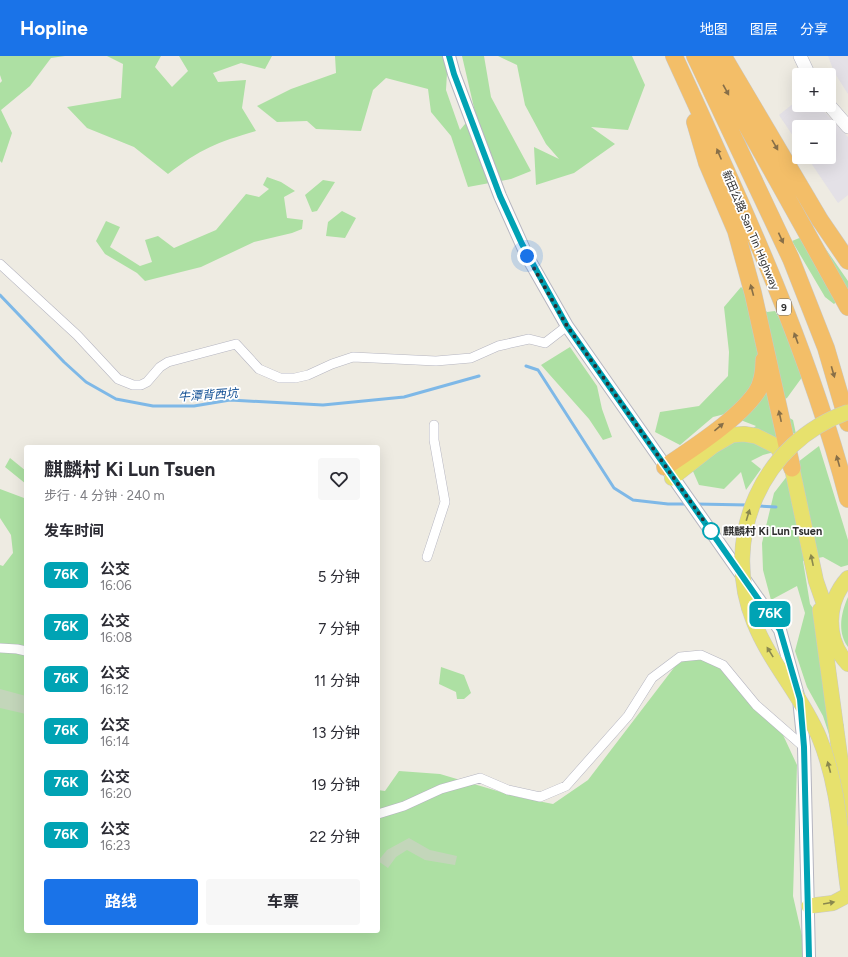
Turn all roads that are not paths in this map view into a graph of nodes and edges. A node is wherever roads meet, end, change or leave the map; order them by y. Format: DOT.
graph roads {
  1 [pos="449,56"];
  2 [pos="695,56"];
  3 [pos="708,56"];
  4 [pos="722,56"];
  5 [pos="800,56"];
  6 [pos="675,57"];
  7 [pos="806,68"];
  8 [pos="835,112"];
  9 [pos="848,127"];
  10 [pos="798,220"];
  11 [pos="848,261"];
  12 [pos="0,264"];
  13 [pos="848,294"];
  14 [pos="848,307"];
  15 [pos="567,326"];
  16 [pos="764,347"];
  17 [pos="848,412"];
  18 [pos="848,423"];
  19 [pos="434,425"];
  20 [pos="792,468"];
  21 [pos="668,472"];
  22 [pos="848,499"];
  23 [pos="427,556"];
  24 [pos="848,578"];
  25 [pos="816,581"];
  26 [pos="831,624"];
  27 [pos="833,639"];
  28 [pos="0,648"];
  29 [pos="24,651"];
  30 [pos="848,664"];
  31 [pos="848,746"];
  32 [pos="804,747"];
  33 [pos="380,813"];
  34 [pos="848,815"];
  35 [pos="848,889"];
  36 [pos="848,895"];
  37 [pos="809,906"];
  38 [pos="809,957"];
  1 -- 15 [label="street"];
  2 -- 18 [label="highway, 新田公路 San Tin Highway / 9, one-way"];
  3 -- 10 [label="highway, one-way"];
  4 -- 11 [label="highway, one-way"];
  5 -- 7 [label="main road"];
  16 -- 6 [label="highway, one-way"];
  22 -- 6 [label="highway, 新田公路 San Tin Highway / 9, one-way"];
  8 -- 9 [label="main road"];
  10 -- 13 [label="highway"];
  10 -- 14 [label="highway"];
  12 -- 15 [label="street"];
  15 -- 21 [label="street"];
  20 -- 16 [label="highway, one-way"];
  21 -- 16 [label="highway, one-way"];
  35 -- 17 [label="main road, one-way, bridge"];
  19 -- 23 [label="street"];
  20 -- 21 [label="main road"];
  25 -- 20 [label="main road, one-way"];
  21 -- 32 [label="street"];
  24 -- 26 [label="main road"];
  25 -- 26 [label="main road"];
  25 -- 34 [label="main road"];
  26 -- 27 [label="main road"];
  27 -- 30 [label="main road"];
  27 -- 31 [label="main road"];
  28 -- 29 [label="street"];
  32 -- 33 [label="street"];
  32 -- 37 [label="street"];
  37 -- 36 [label="main road, one-way"];
  37 -- 38 [label="street"];
}
